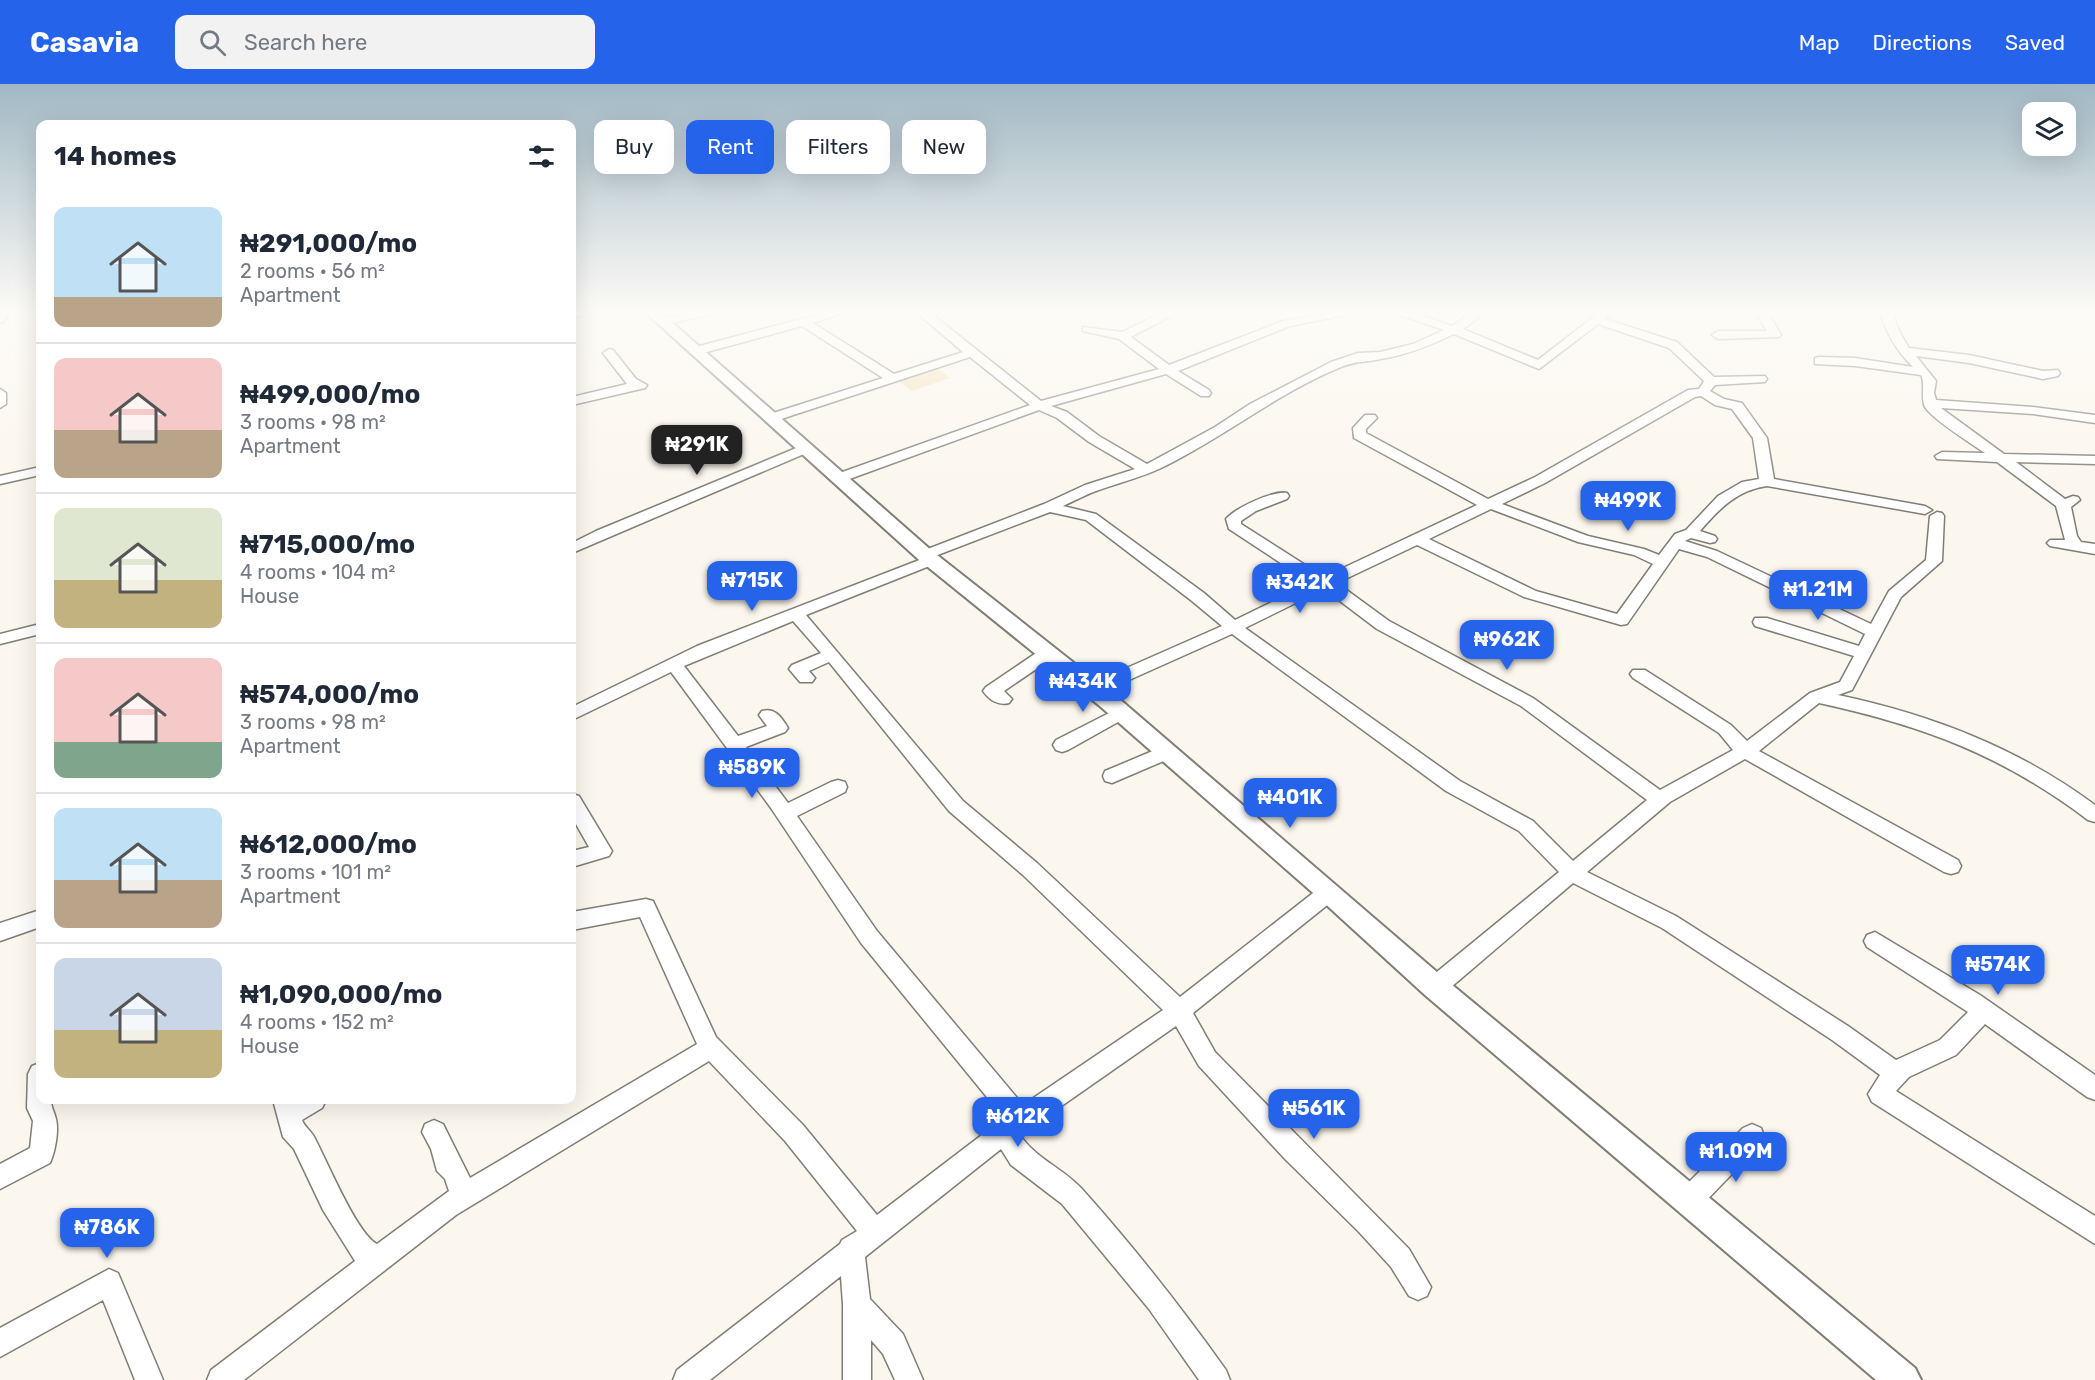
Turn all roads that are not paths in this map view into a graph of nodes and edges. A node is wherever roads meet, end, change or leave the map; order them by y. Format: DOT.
graph roads {
  1 [pos="624,371"];
  2 [pos="719,371"];
  3 [pos="882,371"];
  4 [pos="913,371"];
  5 [pos="997,371"];
  6 [pos="1163,371"];
  7 [pos="1170,371"];
  8 [pos="1323,371"];
  9 [pos="1695,371"];
  10 [pos="1920,371"];
  11 [pos="2027,371"];
  12 [pos="1924,372"];
  13 [pos="2054,374"];
  14 [pos="892,378"];
  15 [pos="1761,379"];
  16 [pos="1707,386"];
  17 [pos="0,393"];
  18 [pos="1205,393"];
  19 [pos="576,400"];
  20 [pos="0,404"];
  21 [pos="1931,404"];
  22 [pos="1039,406"];
  23 [pos="772,418"];
  24 [pos="1370,418"];
  25 [pos="2095,419"];
  26 [pos="806,448"];
  27 [pos="1942,456"];
  28 [pos="1997,457"];
  29 [pos="2095,460"];
  30 [pos="1146,469"];
  31 [pos="36,472"];
  32 [pos="839,478"];
  33 [pos="0,480"];
  34 [pos="1767,482"];
  35 [pos="1282,496"];
  36 [pos="1489,505"];
  37 [pos="1049,507"];
  38 [pos="1691,532"];
  39 [pos="1417,539"];
  40 [pos="1710,539"];
  41 [pos="1676,543"];
  42 [pos="2055,543"];
  43 [pos="2076,546"];
  44 [pos="576,547"];
  45 [pos="2095,549"];
  46 [pos="928,557"];
  47 [pos="1661,562"];
  48 [pos="1324,583"];
  49 [pos="796,614"];
  50 [pos="1761,622"];
  51 [pos="1233,627"];
  52 [pos="36,630"];
  53 [pos="1875,632"];
  54 [pos="0,639"];
  55 [pos="1048,653"];
  56 [pos="1864,653"];
  57 [pos="831,655"];
  58 [pos="675,664"];
  59 [pos="1639,674"];
  60 [pos="806,678"];
  61 [pos="1094,689"];
  62 [pos="1816,697"];
  63 [pos="1003,699"];
  64 [pos="576,712"];
  65 [pos="1121,713"];
  66 [pos="768,715"];
  67 [pos="736,744"];
  68 [pos="1062,745"];
  69 [pos="1745,751"];
  70 [pos="1167,752"];
  71 [pos="1112,776"];
  72 [pos="838,786"];
  73 [pos="1660,800"];
  74 [pos="576,808"];
  75 [pos="785,813"];
  76 [pos="2095,815"];
  77 [pos="576,858"];
  78 [pos="1951,866"];
  79 [pos="1573,874"];
  80 [pos="1329,892"];
  81 [pos="36,920"];
  82 [pos="576,920"];
  83 [pos="0,932"];
  84 [pos="1875,941"];
  85 [pos="1435,987"];
  86 [pos="1983,1010"];
  87 [pos="1179,1011"];
  88 [pos="711,1047"];
  89 [pos="1895,1073"];
  90 [pos="2095,1089"];
  91 [pos="39,1104"];
  92 [pos="308,1104"];
  93 [pos="286,1106"];
  94 [pos="1012,1126"];
  95 [pos="434,1132"];
  96 [pos="1752,1136"];
  97 [pos="0,1177"];
  98 [pos="463,1195"];
  99 [pos="1689,1200"];
  100 [pos="2095,1231"];
  101 [pos="874,1232"];
  102 [pos="851,1249"];
  103 [pos="380,1258"];
  104 [pos="1418,1287"];
  105 [pos="857,1305"];
  106 [pos="0,1343"];
  107 [pos="149,1380"];
  108 [pos="221,1380"];
  109 [pos="687,1380"];
  110 [pos="857,1380"];
  111 [pos="909,1380"];
  112 [pos="1216,1380"];
  113 [pos="1903,1380"];
  1 -- 19 [label="street"];
  2 -- 23 [label="main road"];
  3 -- 14 [label="street"];
  4 -- 14 [label="street"];
  5 -- 22 [label="street"];
  6 -- 22 [label="street"];
  7 -- 18 [label="street"];
  8 -- 30 [label="street"];
  9 -- 16 [label="street"];
  10 -- 12 [label="street"];
  11 -- 13 [label="street"];
  12 -- 21 [label="street"];
  14 -- 23 [label="street"];
  15 -- 16 [label="street"];
  16 -- 34 [label="street"];
  16 -- 36 [label="street"];
  17 -- 20 [label="street"];
  21 -- 25 [label="street"];
  21 -- 28 [label="street"];
  22 -- 30 [label="street"];
  22 -- 32 [label="street"];
  23 -- 26 [label="main road"];
  24 -- 36 [label="street"];
  26 -- 32 [label="main road"];
  26 -- 44 [label="street"];
  27 -- 28 [label="street"];
  28 -- 29 [label="street"];
  28 -- 43 [label="street"];
  30 -- 37 [label="street"];
  31 -- 33 [label="street"];
  32 -- 46 [label="main road"];
  34 -- 38 [label="street"];
  34 -- 53 [label="street"];
  35 -- 48 [label="street"];
  36 -- 39 [label="street"];
  36 -- 47 [label="street"];
  37 -- 46 [label="street"];
  37 -- 51 [label="street"];
  38 -- 40 [label="street"];
  38 -- 41 [label="street"];
  39 -- 47 [label="street"];
  39 -- 48 [label="street"];
  41 -- 47 [label="street"];
  41 -- 53 [label="street"];
  42 -- 43 [label="street"];
  43 -- 45 [label="street"];
  46 -- 49 [label="street"];
  46 -- 55 [label="main road"];
  48 -- 51 [label="street"];
  48 -- 73 [label="street"];
  49 -- 57 [label="street"];
  49 -- 58 [label="street"];
  50 -- 56 [label="street"];
  51 -- 61 [label="street"];
  51 -- 79 [label="street"];
  52 -- 54 [label="street"];
  53 -- 56 [label="street"];
  55 -- 61 [label="main road"];
  55 -- 63 [label="street"];
  56 -- 62 [label="street"];
  57 -- 60 [label="street"];
  57 -- 87 [label="street"];
  58 -- 64 [label="street"];
  58 -- 67 [label="street"];
  59 -- 69 [label="street"];
  61 -- 65 [label="main road"];
  62 -- 69 [label="street"];
  62 -- 76 [label="street"];
  65 -- 68 [label="street"];
  65 -- 70 [label="main road"];
  66 -- 67 [label="street"];
  67 -- 75 [label="street"];
  69 -- 73 [label="street"];
  69 -- 78 [label="street"];
  70 -- 71 [label="street"];
  70 -- 80 [label="main road"];
  72 -- 75 [label="street"];
  73 -- 79 [label="street"];
  74 -- 77 [label="street"];
  75 -- 94 [label="street"];
  79 -- 85 [label="street"];
  79 -- 89 [label="street"];
  80 -- 85 [label="main road"];
  80 -- 87 [label="street"];
  81 -- 83 [label="street"];
  82 -- 88 [label="street"];
  84 -- 86 [label="street"];
  85 -- 99 [label="main road"];
  86 -- 89 [label="street"];
  86 -- 90 [label="street"];
  87 -- 94 [label="street"];
  87 -- 104 [label="street"];
  88 -- 98 [label="street"];
  88 -- 101 [label="street"];
  89 -- 100 [label="street"];
  91 -- 97 [label="street"];
  92 -- 93 [label="street"];
  93 -- 103 [label="street"];
  94 -- 101 [label="street"];
  94 -- 112 [label="street"];
  95 -- 98 [label="street"];
  96 -- 99 [label="street"];
  98 -- 103 [label="street"];
  99 -- 113 [label="main road"];
  101 -- 102 [label="street"];
  102 -- 105 [label="street"];
  102 -- 109 [label="street"];
  103 -- 108 [label="street"];
  105 -- 110 [label="street"];
  105 -- 111 [label="street"];
  106 -- 107 [label="street"];
}
